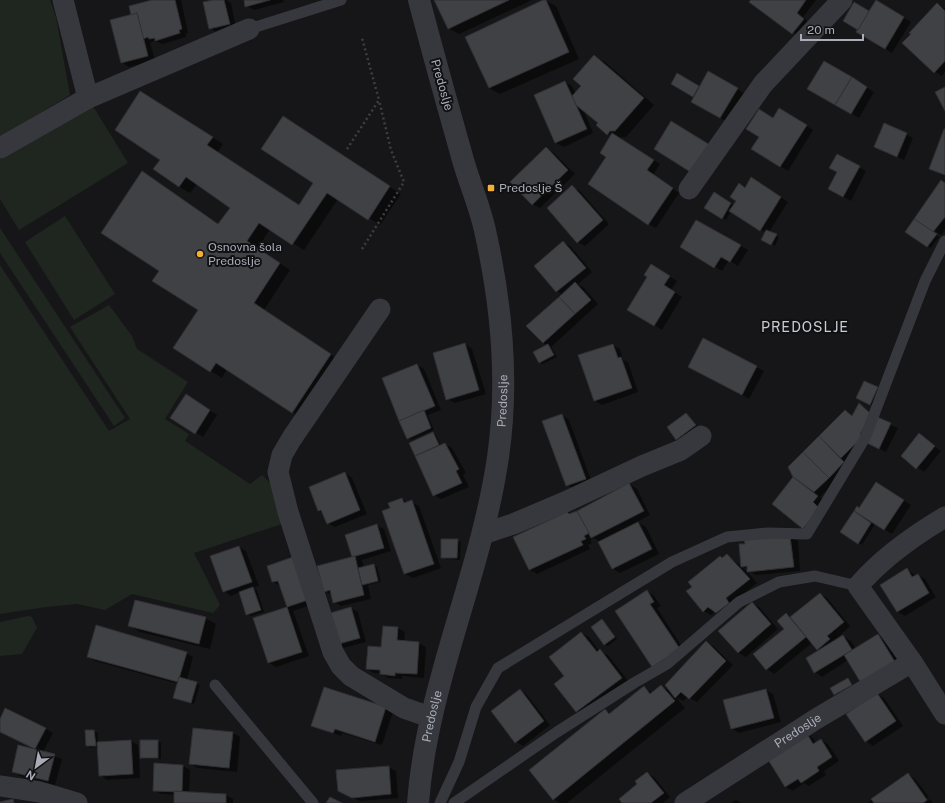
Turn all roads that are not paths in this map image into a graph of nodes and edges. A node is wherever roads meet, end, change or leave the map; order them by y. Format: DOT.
graph roads {
  1 [pos="63,0"];
  2 [pos="341,0"];
  3 [pos="419,0"];
  4 [pos="842,0"];
  5 [pos="249,29"];
  6 [pos="88,98"];
  7 [pos="0,148"];
  8 [pos="689,189"];
  9 [pos="945,241"];
  10 [pos="380,309"];
  11 [pos="701,436"];
  12 [pos="945,518"];
  13 [pos="483,534"];
  14 [pos="858,586"];
  15 [pos="912,662"];
  16 [pos="215,685"];
  17 [pos="945,714"];
  18 [pos="430,717"];
  19 [pos="0,786"];
  20 [pos="77,803"];
  21 [pos="313,803"];
  22 [pos="418,803"];
  23 [pos="440,803"];
  24 [pos="454,803"];
  25 [pos="685,803"];
  1 -- 6 [label="street"];
  2 -- 5 [label="lane"];
  3 -- 13 [label="street, Predoslje"];
  4 -- 8 [label="street"];
  5 -- 6 [label="street"];
  6 -- 7 [label="street"];
  9 -- 23 [label="lane"];
  10 -- 18 [label="street"];
  11 -- 13 [label="street"];
  12 -- 14 [label="street"];
  13 -- 18 [label="street, Predoslje"];
  14 -- 15 [label="street"];
  14 -- 24 [label="lane"];
  15 -- 17 [label="street"];
  15 -- 25 [label="street, Predoslje"];
  16 -- 21 [label="lane"];
  18 -- 22 [label="street, Predoslje"];
  19 -- 20 [label="street"];
}
